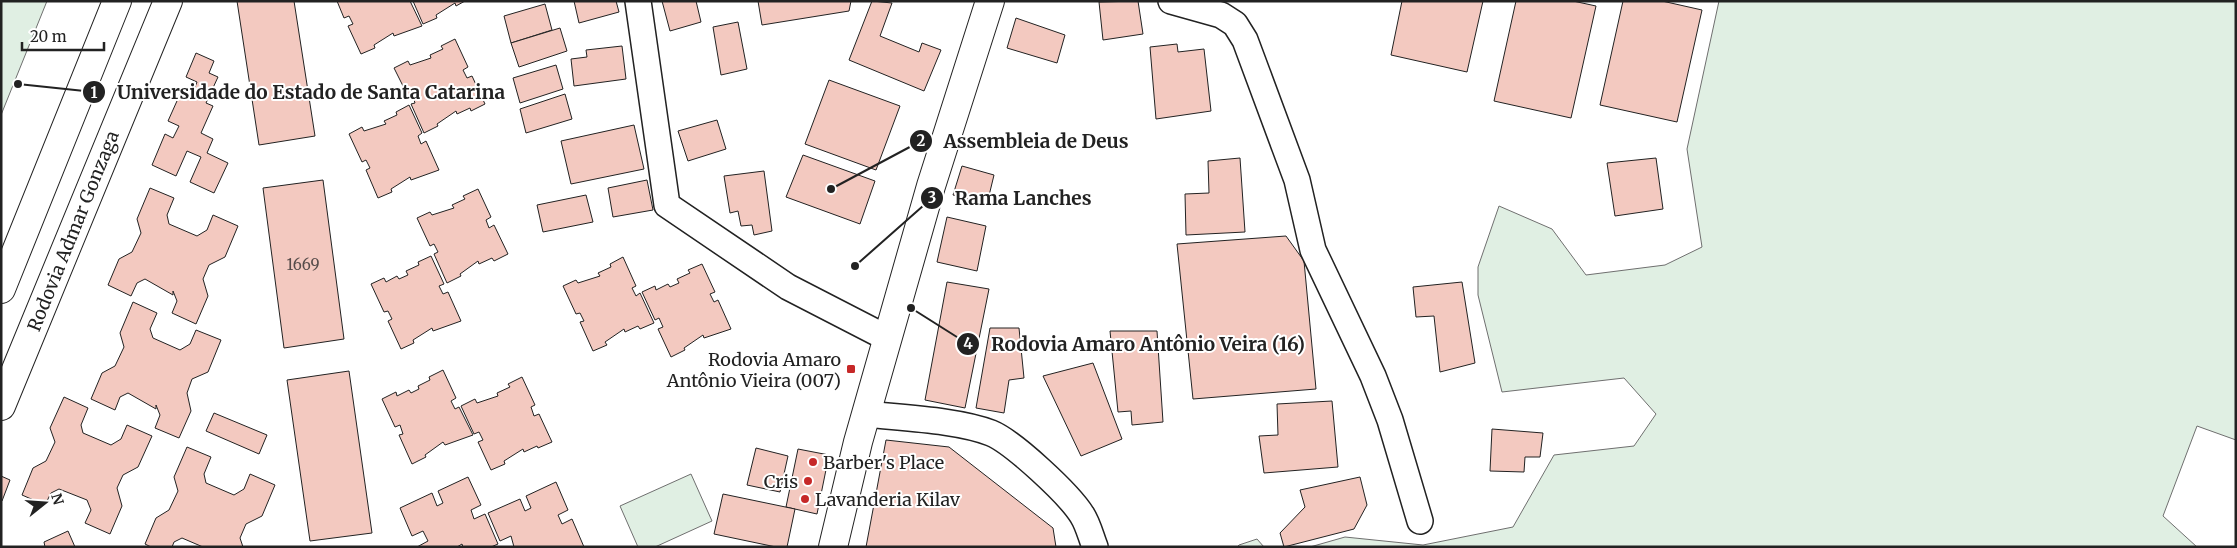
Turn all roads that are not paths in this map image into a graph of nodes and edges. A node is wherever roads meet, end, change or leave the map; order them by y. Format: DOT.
graph roads {
  1 [pos="117,1"];
  2 [pos="168,1"];
  3 [pos="638,1"];
  4 [pos="990,1"];
  5 [pos="1171,1"];
  6 [pos="1,289"];
  7 [pos="887,338"];
  8 [pos="1,406"];
  9 [pos="866,414"];
  10 [pos="1420,521"];
  11 [pos="833,547"];
  12 [pos="1095,547"];
  1 -- 6 [label="main road"];
  2 -- 8 [label="main road, Rodovia Admar Gonzaga"];
  3 -- 7 [label="street"];
  4 -- 7 [label="main road"];
  5 -- 10 [label="street"];
  7 -- 9 [label="main road"];
  9 -- 11 [label="main road"];
  9 -- 12 [label="street"];
}
